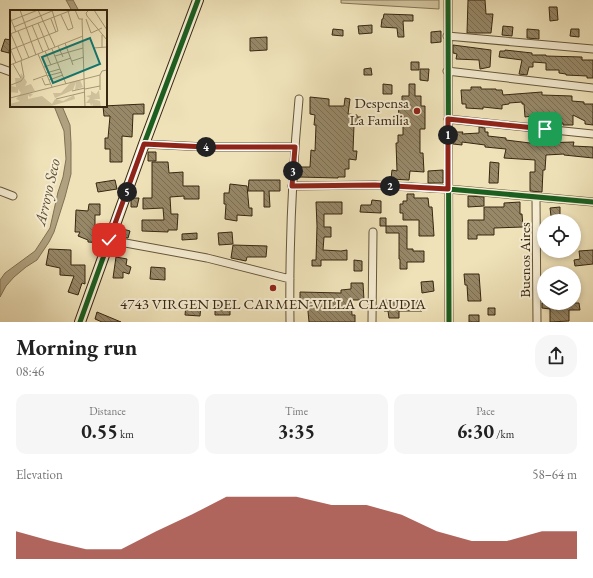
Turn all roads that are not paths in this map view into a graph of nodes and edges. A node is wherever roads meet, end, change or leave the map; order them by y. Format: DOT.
graph roads {
  1 [pos="198,0"];
  2 [pos="448,0"];
  3 [pos="447,36"];
  4 [pos="593,49"];
  5 [pos="0,68"];
  6 [pos="447,71"];
  7 [pos="10,72"];
  8 [pos="593,88"];
  9 [pos="299,99"];
  10 [pos="448,119"];
  11 [pos="593,134"];
  12 [pos="144,144"];
  13 [pos="295,147"];
  14 [pos="292,186"];
  15 [pos="448,189"];
  16 [pos="0,191"];
  17 [pos="13,196"];
  18 [pos="536,198"];
  19 [pos="593,202"];
  20 [pos="373,232"];
  21 [pos="109,240"];
  22 [pos="290,279"];
  23 [pos="80,322"];
  24 [pos="290,322"];
  25 [pos="372,322"];
  26 [pos="449,322"];
  27 [pos="537,322"];
  1 -- 12 [label="street"];
  2 -- 3 [label="street"];
  3 -- 4 [label="street"];
  3 -- 6 [label="street"];
  5 -- 7 [label="street"];
  6 -- 8 [label="street"];
  6 -- 10 [label="street"];
  9 -- 13 [label="street"];
  10 -- 11 [label="street"];
  10 -- 15 [label="street"];
  12 -- 13 [label="street"];
  12 -- 21 [label="street"];
  13 -- 14 [label="street"];
  14 -- 15 [label="street"];
  14 -- 22 [label="street"];
  15 -- 18 [label="street"];
  15 -- 26 [label="street"];
  16 -- 17 [label="street"];
  18 -- 19 [label="street"];
  18 -- 27 [label="street, Buenos Aires"];
  20 -- 25 [label="street"];
  21 -- 22 [label="street"];
  21 -- 23 [label="street"];
  22 -- 24 [label="street"];
}
